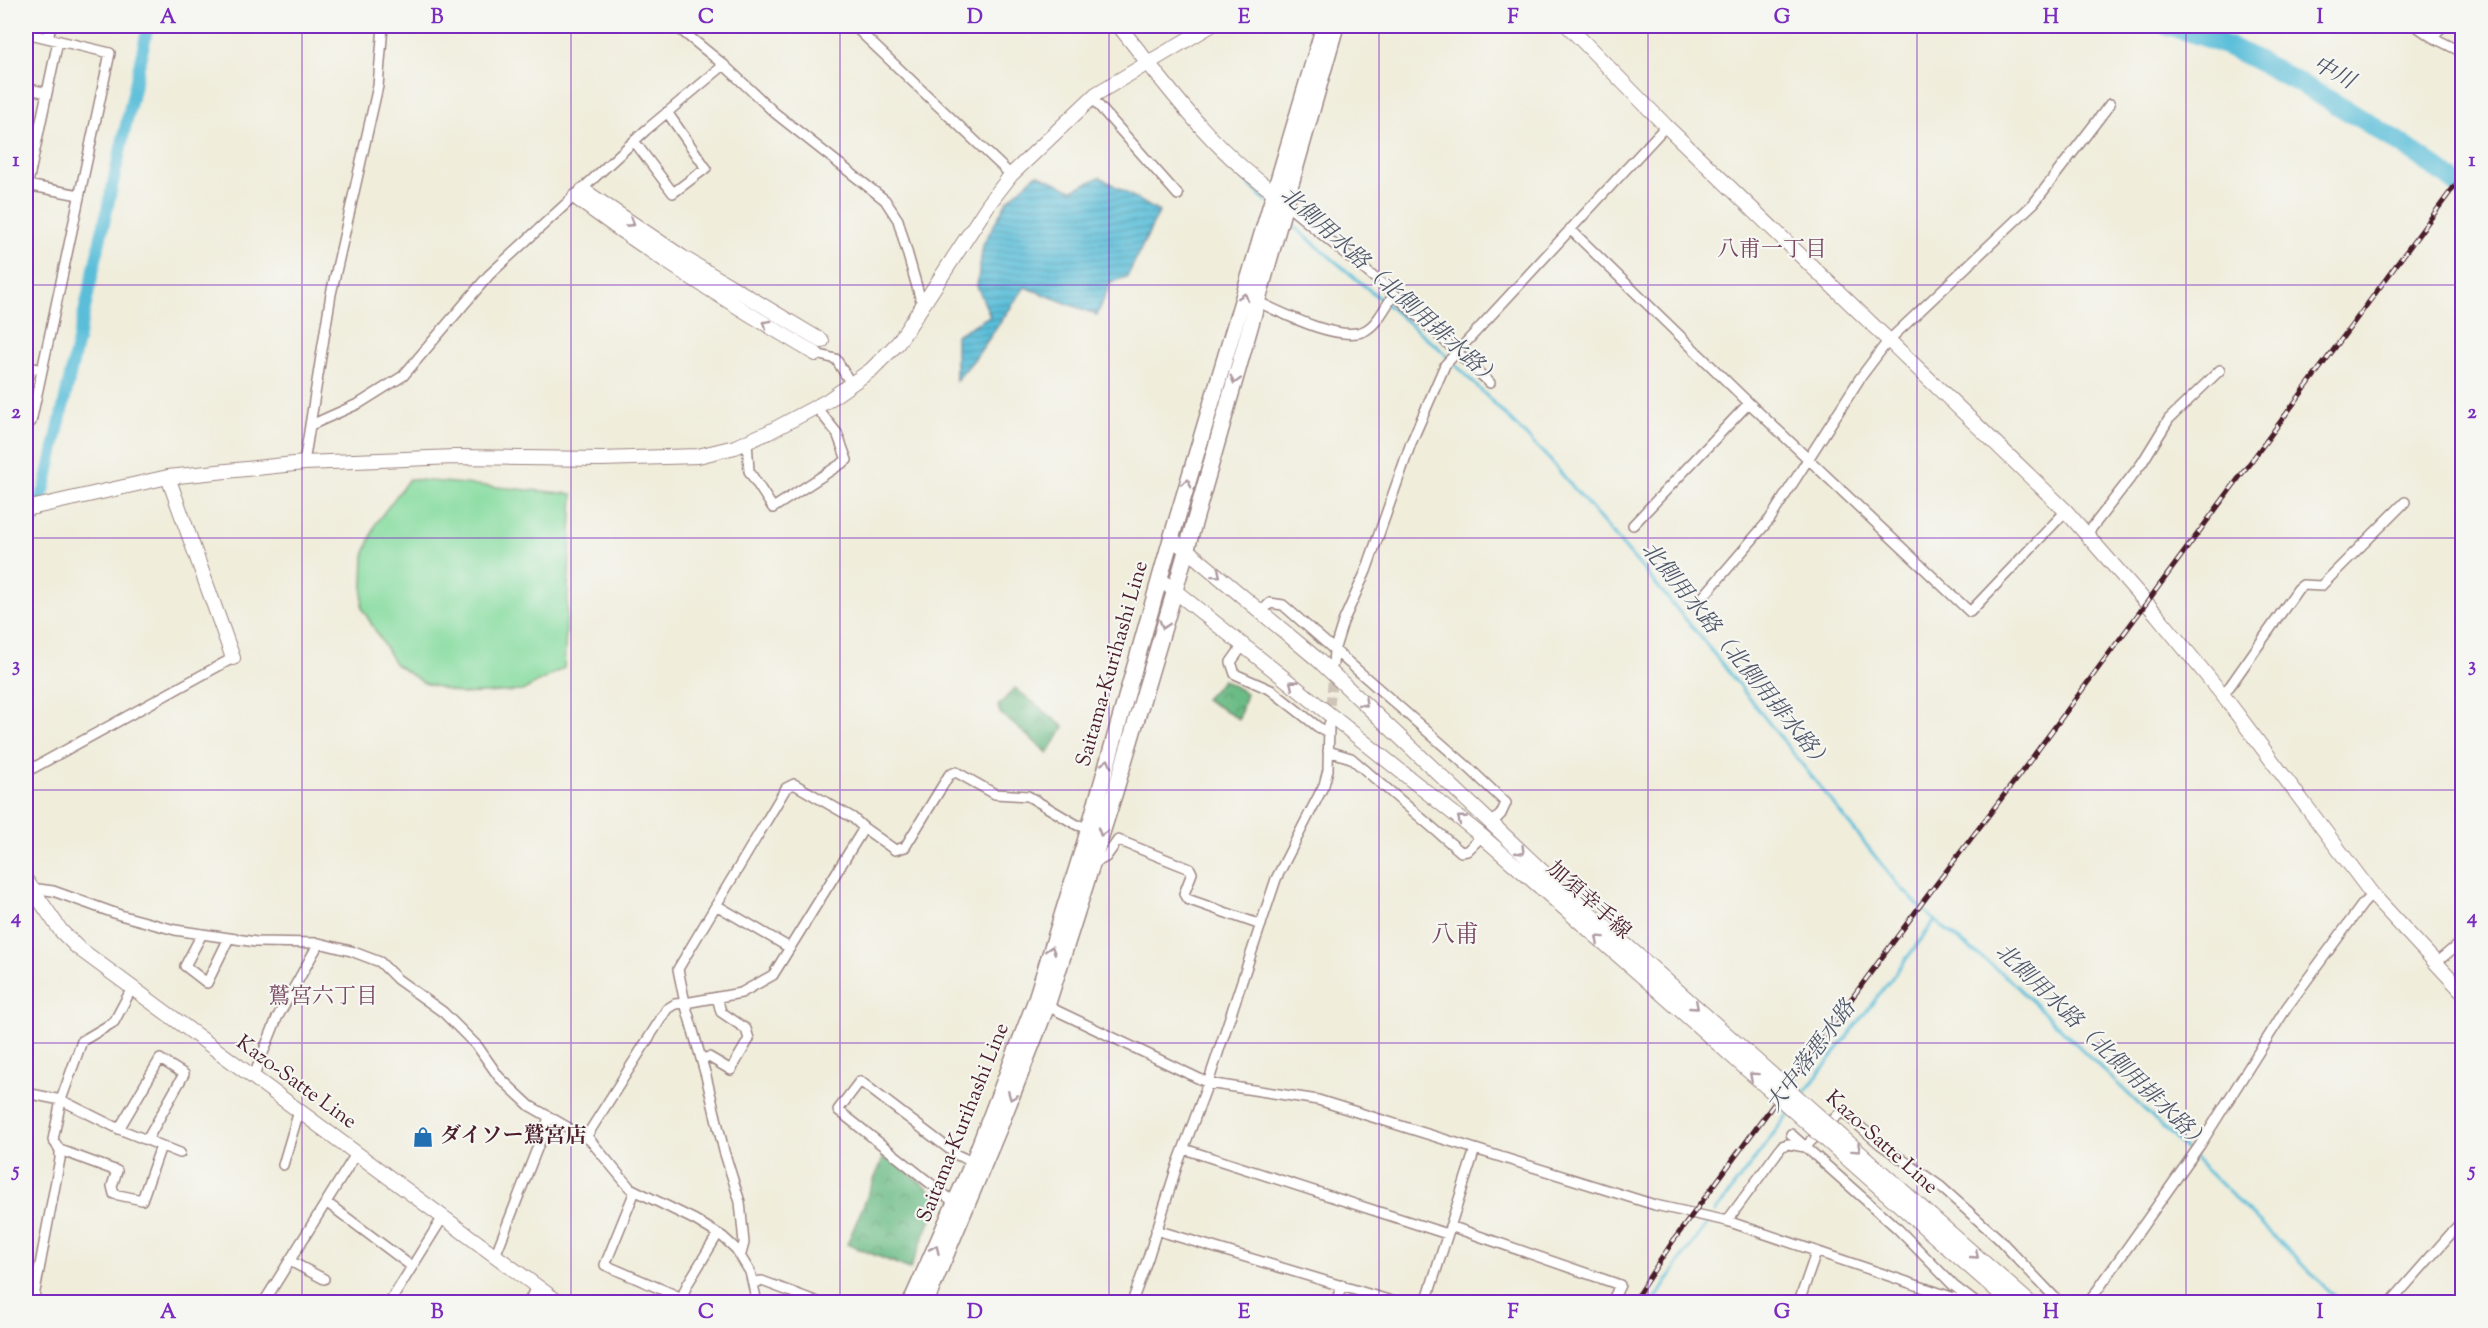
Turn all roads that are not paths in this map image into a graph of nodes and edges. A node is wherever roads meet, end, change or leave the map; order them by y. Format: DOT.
graph roads {
  1 [pos="51,26"];
  2 [pos="383,26"];
  3 [pos="676,26"];
  4 [pos="854,26"];
  5 [pos="1119,26"];
  6 [pos="1210,26"];
  7 [pos="1324,26"];
  8 [pos="1336,26"];
  9 [pos="1568,26"];
  10 [pos="2416,26"];
  11 [pos="2443,26"];
  12 [pos="26,33"];
  13 [pos="2432,37"];
  14 [pos="48,38"];
  15 [pos="58,41"];
  16 [pos="2463,52"];
  17 [pos="724,65"];
  18 [pos="1145,66"];
  19 [pos="26,88"];
  20 [pos="47,93"];
  21 [pos="1092,98"];
  22 [pos="2110,104"];
  23 [pos="667,112"];
  24 [pos="1666,126"];
  25 [pos="26,139"];
  26 [pos="36,141"];
  27 [pos="634,141"];
  28 [pos="1011,174"];
  29 [pos="26,189"];
  30 [pos="579,193"];
  31 [pos="79,195"];
  32 [pos="1178,195"];
  33 [pos="1277,206"];
  34 [pos="1570,229"];
  35 [pos="1394,294"];
  36 [pos="1256,301"];
  37 [pos="923,308"];
  38 [pos="1888,341"];
  39 [pos="819,347"];
  40 [pos="1455,354"];
  41 [pos="836,359"];
  42 [pos="26,366"];
  43 [pos="42,370"];
  44 [pos="2220,370"];
  45 [pos="1490,383"];
  46 [pos="851,384"];
  47 [pos="1749,403"];
  48 [pos="816,406"];
  49 [pos="26,421"];
  50 [pos="311,425"];
  51 [pos="747,441"];
  52 [pos="1808,459"];
  53 [pos="304,463"];
  54 [pos="168,477"];
  55 [pos="2405,502"];
  56 [pos="27,508"];
  57 [pos="2066,511"];
  58 [pos="1633,525"];
  59 [pos="2087,534"];
  60 [pos="1171,539"];
  61 [pos="1186,549"];
  62 [pos="1160,579"];
  63 [pos="1175,590"];
  64 [pos="1697,604"];
  65 [pos="1262,611"];
  66 [pos="1244,644"];
  67 [pos="1334,651"];
  68 [pos="232,658"];
  69 [pos="1333,664"];
  70 [pos="2222,694"];
  71 [pos="1328,751"];
  72 [pos="26,772"];
  73 [pos="1492,824"];
  74 [pos="1088,827"];
  75 [pos="864,828"];
  76 [pos="1482,836"];
  77 [pos="1084,865"];
  78 [pos="27,885"];
  79 [pos="2372,894"];
  80 [pos="716,905"];
  81 [pos="1261,925"];
  82 [pos="202,934"];
  83 [pos="229,938"];
  84 [pos="2463,941"];
  85 [pos="319,944"];
  86 [pos="790,948"];
  87 [pos="2437,962"];
  88 [pos="1647,972"];
  89 [pos="132,988"];
  90 [pos="2463,991"];
  91 [pos="717,998"];
  92 [pos="685,1003"];
  93 [pos="1047,1006"];
  94 [pos="701,1059"];
  95 [pos="253,1078"];
  96 [pos="1208,1083"];
  97 [pos="26,1093"];
  98 [pos="61,1100"];
  99 [pos="299,1111"];
  100 [pos="549,1118"];
  101 [pos="119,1129"];
  102 [pos="1791,1134"];
  103 [pos="586,1137"];
  104 [pos="147,1140"];
  105 [pos="161,1146"];
  106 [pos="1805,1147"];
  107 [pos="1184,1149"];
  108 [pos="1475,1149"];
  109 [pos="60,1150"];
  110 [pos="180,1153"];
  111 [pos="356,1154"];
  112 [pos="973,1161"];
  113 [pos="283,1165"];
  114 [pos="635,1191"];
  115 [pos="326,1203"];
  116 [pos="955,1203"];
  117 [pos="443,1217"];
  118 [pos="1727,1221"];
  119 [pos="1927,1221"];
  120 [pos="2463,1221"];
  121 [pos="1156,1230"];
  122 [pos="1448,1230"];
  123 [pos="718,1234"];
  124 [pos="1816,1253"];
  125 [pos="741,1254"];
  126 [pos="495,1256"];
  127 [pos="290,1261"];
  128 [pos="411,1266"];
  129 [pos="324,1279"];
  130 [pos="753,1282"];
  131 [pos="1342,1285"];
  132 [pos="536,1286"];
  133 [pos="681,1300"];
  134 [pos="33,1302"];
  135 [pos="264,1302"];
  136 [pos="390,1302"];
  137 [pos="529,1302"];
  138 [pos="558,1302"];
  139 [pos="757,1302"];
  140 [pos="818,1302"];
  141 [pos="911,1302"];
  142 [pos="926,1302"];
  143 [pos="1132,1302"];
  144 [pos="1336,1302"];
  145 [pos="1395,1302"];
  146 [pos="1426,1302"];
  147 [pos="1612,1302"];
  148 [pos="1799,1302"];
  149 [pos="1975,1302"];
  150 [pos="2010,1302"];
  151 [pos="2029,1302"];
  152 [pos="2059,1302"];
  153 [pos="2089,1302"];
  154 [pos="2391,1302"];
  1 -- 14 [label="street"];
  2 -- 50 [label="street"];
  3 -- 17 [label="street"];
  4 -- 28 [label="street"];
  5 -- 18 [label="street"];
  6 -- 18 [label="street"];
  7 -- 33 [label="main road, Saitama-Kurihashi Line"];
  8 -- 33 [label="main road, Saitama-Kurihashi Line"];
  9 -- 24 [label="street"];
  10 -- 13 [label="street"];
  11 -- 13 [label="street"];
  12 -- 14 [label="street"];
  13 -- 16 [label="street"];
  14 -- 15 [label="street"];
  15 -- 20 [label="street"];
  15 -- 31 [label="street"];
  17 -- 23 [label="street"];
  17 -- 37 [label="street"];
  18 -- 21 [label="street"];
  18 -- 33 [label="street"];
  19 -- 20 [label="street"];
  20 -- 26 [label="street"];
  21 -- 28 [label="street"];
  21 -- 32 [label="street"];
  22 -- 38 [label="street"];
  23 -- 27 [label="street"];
  23 -- 27 [label="street"];
  24 -- 34 [label="street"];
  24 -- 38 [label="street"];
  25 -- 26 [label="street"];
  26 -- 29 [label="street"];
  27 -- 30 [label="street"];
  28 -- 37 [label="street"];
  29 -- 31 [label="street"];
  30 -- 39 [label="street"];
  30 -- 50 [label="street"];
  31 -- 43 [label="street"];
  33 -- 35 [label="street"];
  33 -- 36 [label="main road, Saitama-Kurihashi Line"];
  60 -- 33 [label="main road, Saitama-Kurihashi Line, one-way"];
  34 -- 40 [label="street"];
  34 -- 47 [label="street"];
  35 -- 36 [label="street"];
  35 -- 40 [label="street"];
  36 -- 61 [label="main road, Saitama-Kurihashi Line, one-way"];
  37 -- 46 [label="street"];
  38 -- 52 [label="street"];
  38 -- 57 [label="street"];
  39 -- 41 [label="street"];
  39 -- 41 [label="street"];
  40 -- 45 [label="street"];
  40 -- 67 [label="street"];
  41 -- 46 [label="street"];
  42 -- 43 [label="street"];
  43 -- 49 [label="street"];
  44 -- 59 [label="street"];
  46 -- 48 [label="street"];
  47 -- 52 [label="street"];
  47 -- 58 [label="street"];
  48 -- 51 [label="street"];
  48 -- 51 [label="street"];
  50 -- 53 [label="street"];
  51 -- 53 [label="street"];
  52 -- 57 [label="street"];
  52 -- 64 [label="street"];
  53 -- 54 [label="street"];
  54 -- 56 [label="street"];
  54 -- 68 [label="street"];
  55 -- 70 [label="street"];
  57 -- 59 [label="street"];
  59 -- 70 [label="street"];
  60 -- 61 [label="street, 加須幸手線"];
  60 -- 62 [label="main road, Saitama-Kurihashi Line"];
  61 -- 63 [label="main road, Saitama-Kurihashi Line"];
  61 -- 65 [label="street, 加須幸手線, one-way"];
  62 -- 63 [label="street, 加須幸手線"];
  74 -- 62 [label="main road, Saitama-Kurihashi Line, one-way"];
  63 -- 66 [label="street, 加須幸手線"];
  63 -- 77 [label="main road, Saitama-Kurihashi Line, one-way"];
  65 -- 67 [label="street"];
  65 -- 73 [label="street, 加須幸手線, one-way"];
  66 -- 71 [label="street"];
  76 -- 66 [label="street, 加須幸手線, one-way"];
  67 -- 69 [label="street"];
  67 -- 73 [label="street"];
  68 -- 72 [label="street"];
  70 -- 79 [label="street"];
  71 -- 76 [label="street"];
  71 -- 81 [label="street"];
  73 -- 88 [label="street, 加須幸手線, one-way"];
  74 -- 75 [label="street"];
  74 -- 77 [label="main road, Saitama-Kurihashi Line"];
  75 -- 80 [label="street"];
  75 -- 86 [label="street"];
  88 -- 76 [label="street, 加須幸手線, one-way"];
  77 -- 81 [label="street"];
  77 -- 93 [label="main road, Saitama-Kurihashi Line"];
  112 -- 77 [label="main road, Saitama-Kurihashi Line, one-way"];
  78 -- 82 [label="street"];
  78 -- 89 [label="street, Kazo-Satte Line"];
  79 -- 87 [label="street"];
  79 -- 153 [label="street"];
  80 -- 86 [label="street"];
  80 -- 92 [label="street"];
  81 -- 96 [label="street"];
  82 -- 83 [label="street"];
  82 -- 83 [label="street"];
  83 -- 85 [label="street"];
  84 -- 87 [label="street"];
  85 -- 95 [label="street"];
  85 -- 100 [label="street"];
  86 -- 91 [label="street"];
  87 -- 90 [label="street"];
  88 -- 119 [label="street, Kazo-Satte Line, bridge"];
  89 -- 95 [label="street, Kazo-Satte Line"];
  89 -- 98 [label="street"];
  91 -- 92 [label="street"];
  91 -- 94 [label="street"];
  92 -- 94 [label="street"];
  92 -- 103 [label="street"];
  93 -- 96 [label="street"];
  93 -- 142 [label="main road, Saitama-Kurihashi Line, one-way"];
  94 -- 125 [label="street"];
  95 -- 99 [label="street, Kazo-Satte Line"];
  96 -- 107 [label="street"];
  96 -- 108 [label="street"];
  97 -- 98 [label="street"];
  98 -- 101 [label="street"];
  98 -- 109 [label="street"];
  99 -- 111 [label="street, Kazo-Satte Line"];
  99 -- 113 [label="street"];
  100 -- 103 [label="street"];
  100 -- 126 [label="street"];
  101 -- 104 [label="street"];
  101 -- 104 [label="street"];
  102 -- 106 [label="street"];
  103 -- 114 [label="street"];
  104 -- 105 [label="street"];
  105 -- 109 [label="street"];
  105 -- 110 [label="street"];
  106 -- 118 [label="street"];
  106 -- 149 [label="street"];
  106 -- 152 [label="street"];
  107 -- 121 [label="street"];
  107 -- 122 [label="street"];
  108 -- 118 [label="street"];
  108 -- 122 [label="street"];
  109 -- 134 [label="street"];
  111 -- 115 [label="street"];
  111 -- 117 [label="street, Kazo-Satte Line"];
  112 -- 116 [label="main road, Saitama-Kurihashi Line"];
  112 -- 116 [label="street"];
  114 -- 123 [label="street"];
  114 -- 133 [label="street"];
  115 -- 127 [label="street"];
  115 -- 128 [label="street"];
  141 -- 116 [label="main road, Saitama-Kurihashi Line, one-way"];
  117 -- 126 [label="street, Kazo-Satte Line"];
  117 -- 128 [label="street"];
  118 -- 124 [label="street"];
  119 -- 150 [label="street, Kazo-Satte Line"];
  119 -- 151 [label="street, Kazo-Satte Line, one-way"];
  120 -- 154 [label="street"];
  121 -- 131 [label="street"];
  121 -- 143 [label="street"];
  122 -- 146 [label="street"];
  122 -- 147 [label="street"];
  123 -- 125 [label="street"];
  123 -- 133 [label="street"];
  124 -- 148 [label="street"];
  124 -- 149 [label="street"];
  125 -- 130 [label="street"];
  126 -- 132 [label="street, Kazo-Satte Line"];
  127 -- 129 [label="street"];
  127 -- 135 [label="street"];
  128 -- 136 [label="street"];
  130 -- 139 [label="street"];
  130 -- 140 [label="street"];
  131 -- 144 [label="street"];
  131 -- 145 [label="street"];
  132 -- 137 [label="street"];
  132 -- 138 [label="street, Kazo-Satte Line"];
}
